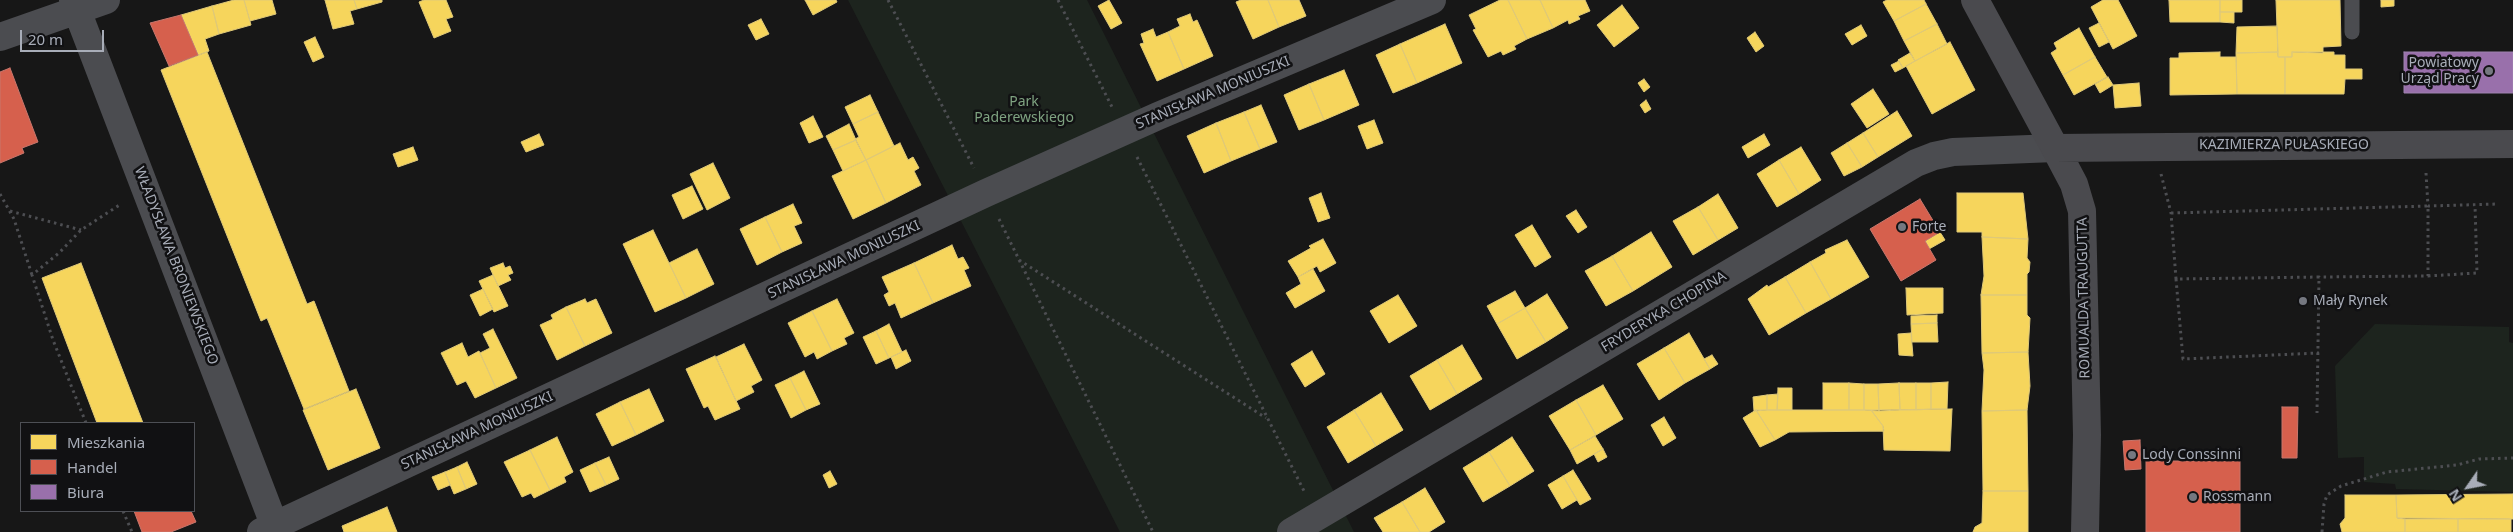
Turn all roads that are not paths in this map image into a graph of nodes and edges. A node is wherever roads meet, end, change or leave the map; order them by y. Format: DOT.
graph roads {
  1 [pos="106,0"];
  2 [pos="1432,0"];
  3 [pos="1975,0"];
  4 [pos="2352,0"];
  5 [pos="75,4"];
  6 [pos="2352,32"];
  7 [pos="0,37"];
  8 [pos="2513,144"];
  9 [pos="2056,148"];
  10 [pos="271,530"];
  11 [pos="1291,532"];
  12 [pos="2085,532"];
  1 -- 5 [label="street"];
  2 -- 10 [label="street, STANISŁAWA MONIUSZKI"];
  3 -- 9 [label="street, ROMUALDA TRAUGUTTA"];
  4 -- 6 [label="lane"];
  5 -- 7 [label="street"];
  5 -- 10 [label="street, WŁADYSŁAWA BRONIEWSKIEGO"];
  8 -- 9 [label="street, KAZIMIERZA PUŁASKIEGO"];
  9 -- 11 [label="street, FRYDERYKA CHOPINA"];
  9 -- 12 [label="street, ROMUALDA TRAUGUTTA"];
}
